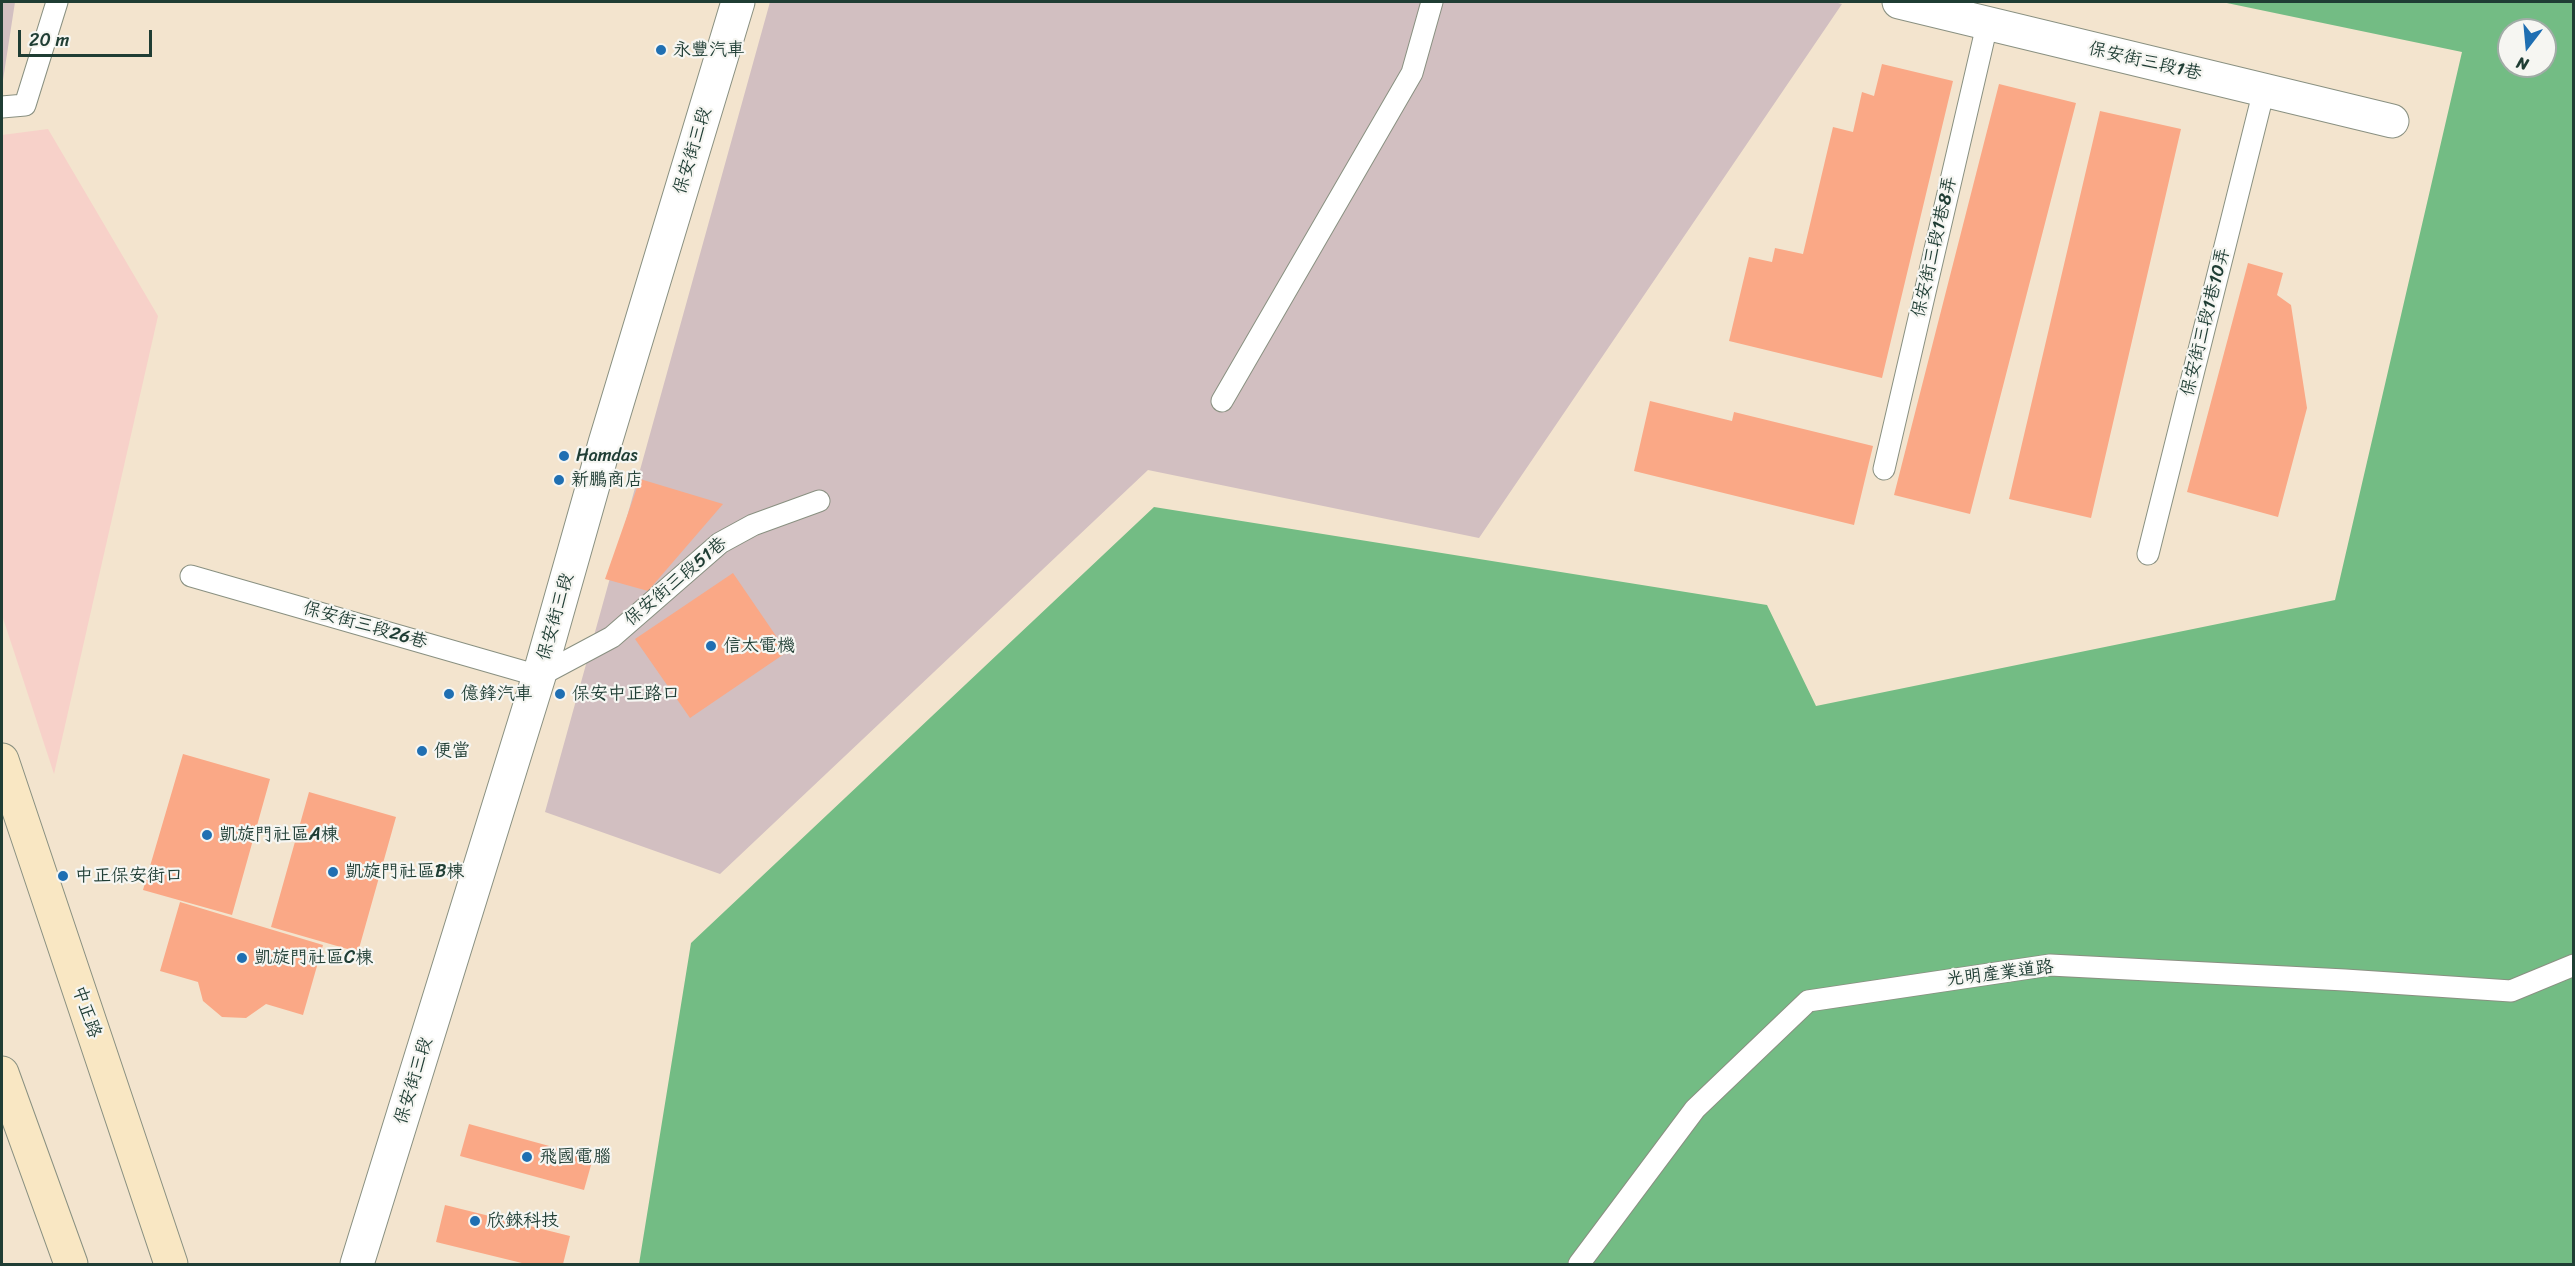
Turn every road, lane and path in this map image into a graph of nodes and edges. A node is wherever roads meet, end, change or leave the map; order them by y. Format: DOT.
graph roads {
  1 [pos="57,2"];
  2 [pos="738,2"];
  3 [pos="1432,2"];
  4 [pos="1899,2"];
  5 [pos="1987,25"];
  6 [pos="2264,90"];
  7 [pos="2,107"];
  8 [pos="2392,121"];
  9 [pos="1222,401"];
  10 [pos="1884,469"];
  11 [pos="819,501"];
  12 [pos="2148,554"];
  13 [pos="191,576"];
  14 [pos="539,676"];
  15 [pos="2,760"];
  16 [pos="2574,965"];
  17 [pos="2,1073"];
  18 [pos="71,1264"];
  19 [pos="171,1264"];
  20 [pos="357,1264"];
  21 [pos="1579,1264"];
  1 -- 7 [label="lane"];
  2 -- 14 [label="street, 保安街三段"];
  3 -- 9 [label="lane"];
  4 -- 5 [label="street, 保安街三段1巷"];
  5 -- 6 [label="street, 保安街三段1巷"];
  5 -- 10 [label="lane, 保安街三段1巷8弄"];
  6 -- 8 [label="street, 保安街三段1巷"];
  6 -- 12 [label="lane, 保安街三段1巷10弄"];
  11 -- 14 [label="lane, 保安街三段51巷"];
  13 -- 14 [label="lane, 保安街三段26巷"];
  14 -- 20 [label="street, 保安街三段"];
  15 -- 19 [label="main road, 中正路"];
  16 -- 21 [label="lane, 光明產業道路"];
  17 -- 18 [label="main road"];
}
